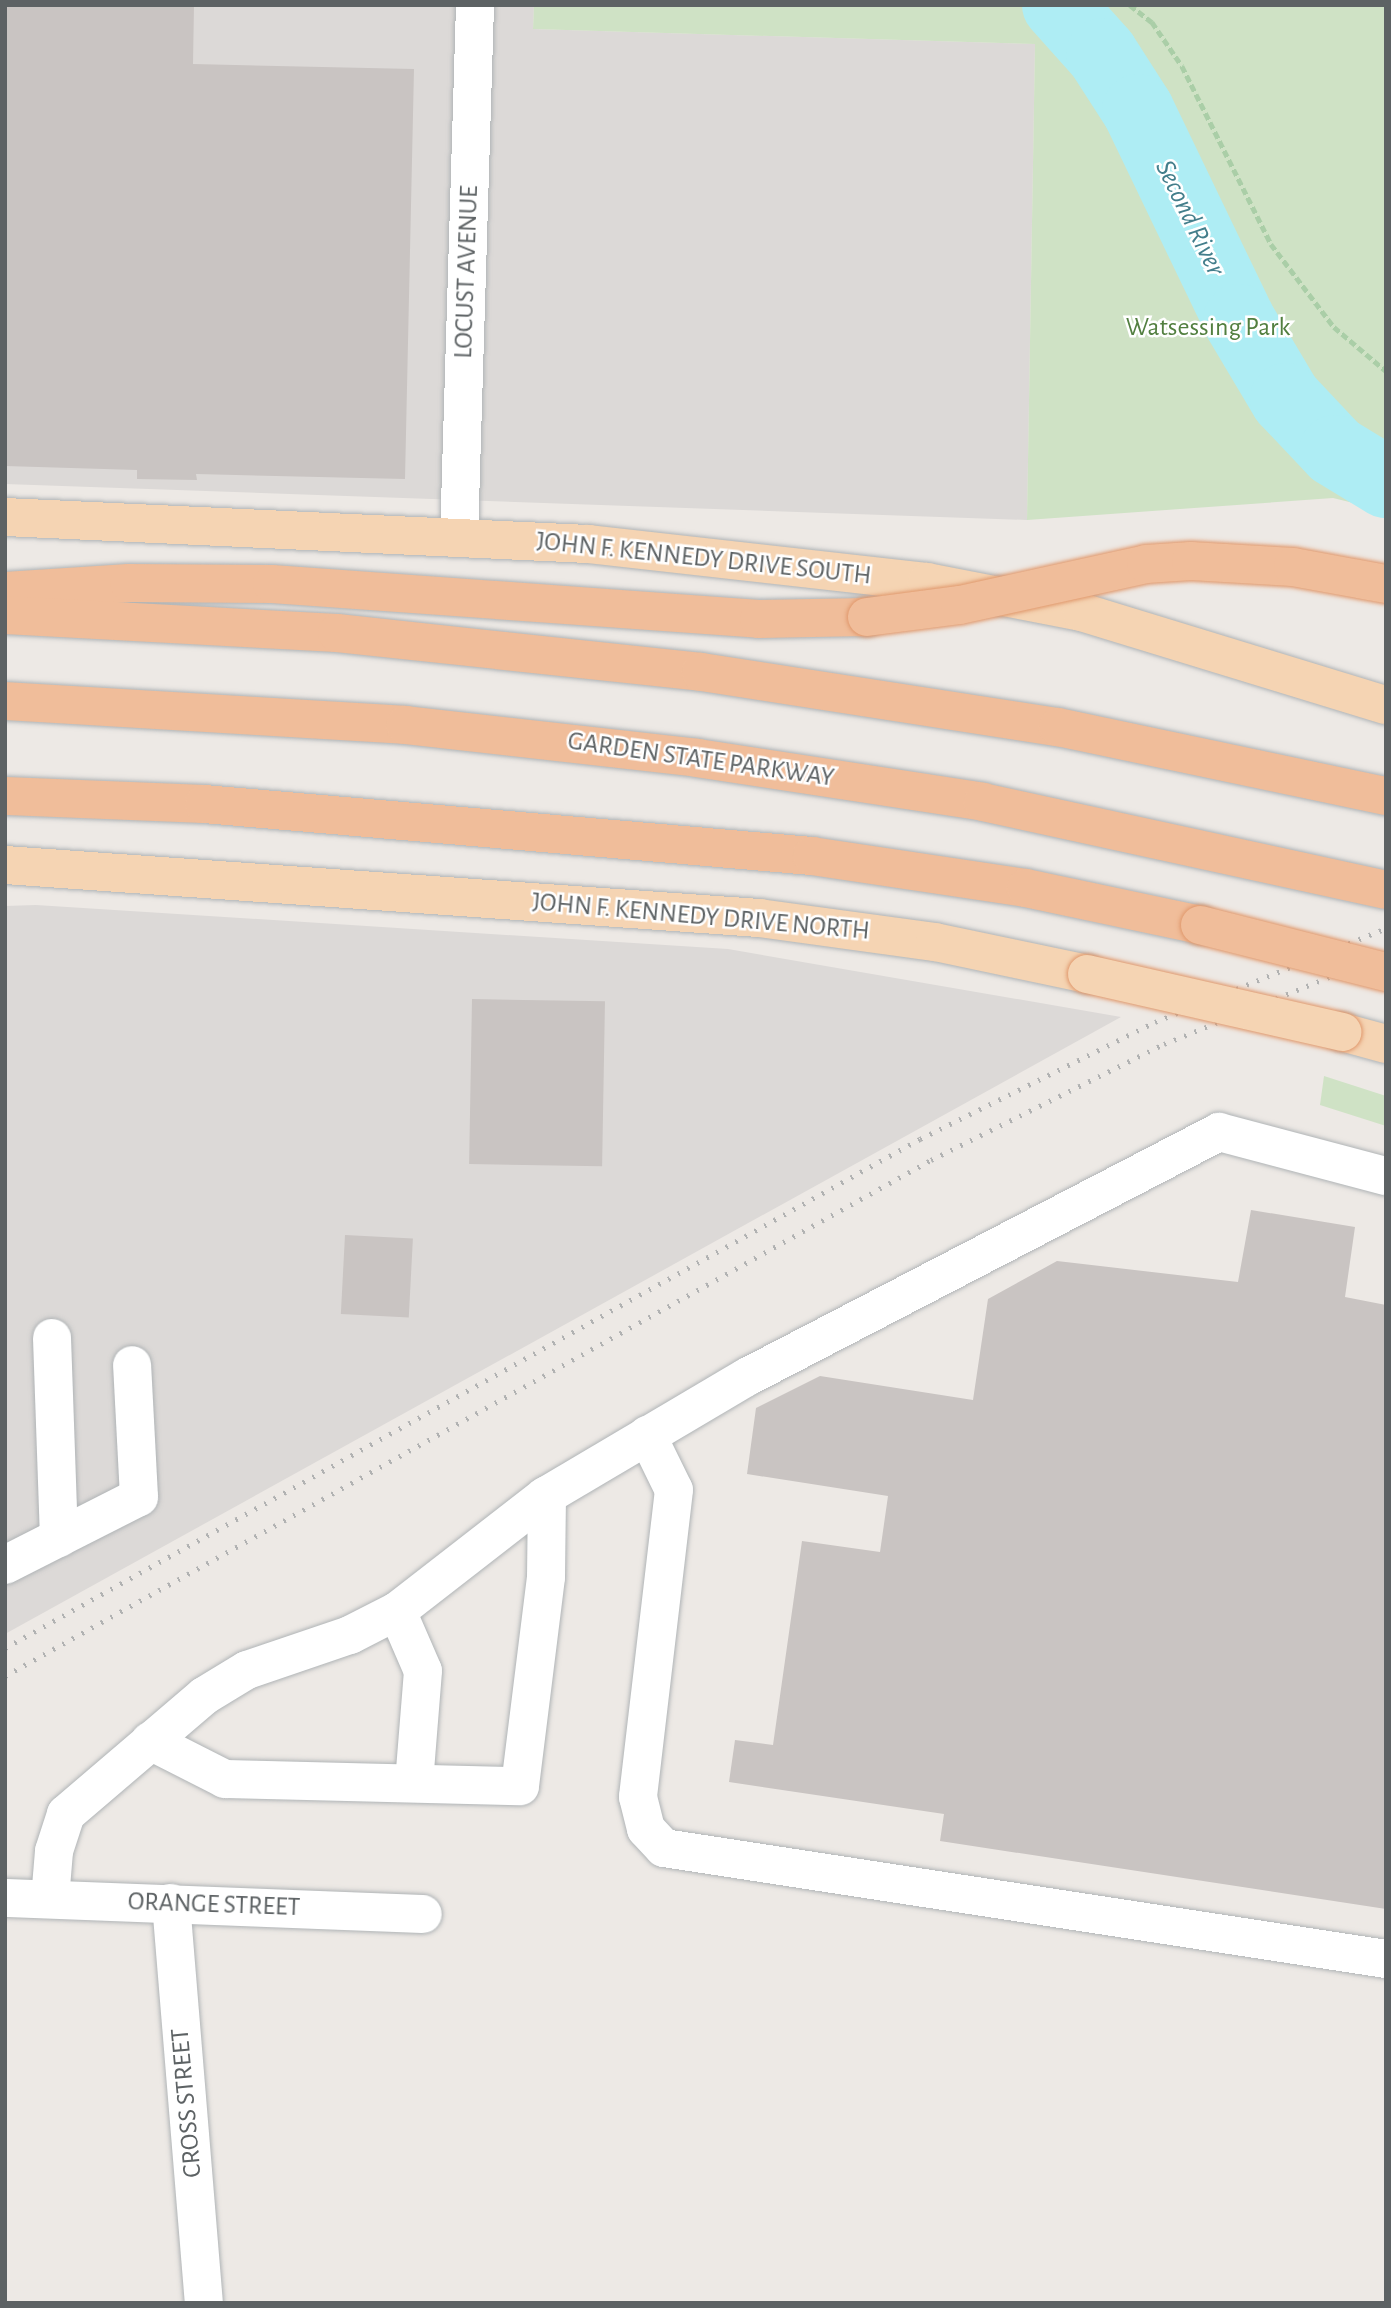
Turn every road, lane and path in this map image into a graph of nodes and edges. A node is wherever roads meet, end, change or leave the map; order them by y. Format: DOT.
graph roads {
  1 [pos="475,5"];
  2 [pos="1130,5"];
  3 [pos="1386,371"];
  4 [pos="5,517"];
  5 [pos="459,538"];
  6 [pos="1386,584"];
  7 [pos="5,591"];
  8 [pos="5,615"];
  9 [pos="5,701"];
  10 [pos="1386,705"];
  11 [pos="5,796"];
  12 [pos="1386,796"];
  13 [pos="5,865"];
  14 [pos="1386,890"];
  15 [pos="1386,972"];
  16 [pos="1386,1044"];
  17 [pos="1386,1176"];
  18 [pos="52,1338"];
  19 [pos="132,1365"];
  20 [pos="647,1435"];
  21 [pos="547,1495"];
  22 [pos="59,1538"];
  23 [pos="5,1565"];
  24 [pos="397,1611"];
  25 [pos="150,1741"];
  26 [pos="414,1783"];
  27 [pos="5,1898"];
  28 [pos="50,1899"];
  29 [pos="171,1903"];
  30 [pos="424,1914"];
  31 [pos="1386,1959"];
  32 [pos="204,2303"];
  1 -- 5 [label="street, LOCUST AVENUE"];
  2 -- 3 [label="path"];
  4 -- 5 [label="main road, JOHN F. KENNEDY DRIVE SOUTH"];
  5 -- 10 [label="main road, JOHN F. KENNEDY DRIVE SOUTH"];
  6 -- 7 [label="highway, bridge"];
  8 -- 12 [label="highway"];
  9 -- 14 [label="highway, GARDEN STATE PARKWAY"];
  11 -- 15 [label="highway, bridge"];
  13 -- 16 [label="main road, JOHN F. KENNEDY DRIVE NORTH, bridge"];
  17 -- 20 [label="street"];
  18 -- 22 [label="street"];
  19 -- 22 [label="street"];
  20 -- 21 [label="street"];
  20 -- 31 [label="street"];
  21 -- 24 [label="street"];
  21 -- 26 [label="street"];
  22 -- 23 [label="street"];
  24 -- 25 [label="street"];
  24 -- 26 [label="street"];
  25 -- 26 [label="street"];
  25 -- 28 [label="street"];
  27 -- 28 [label="street, ORANGE STREET"];
  28 -- 29 [label="street, ORANGE STREET"];
  29 -- 30 [label="street, ORANGE STREET"];
  29 -- 32 [label="street, CROSS STREET"];
}
